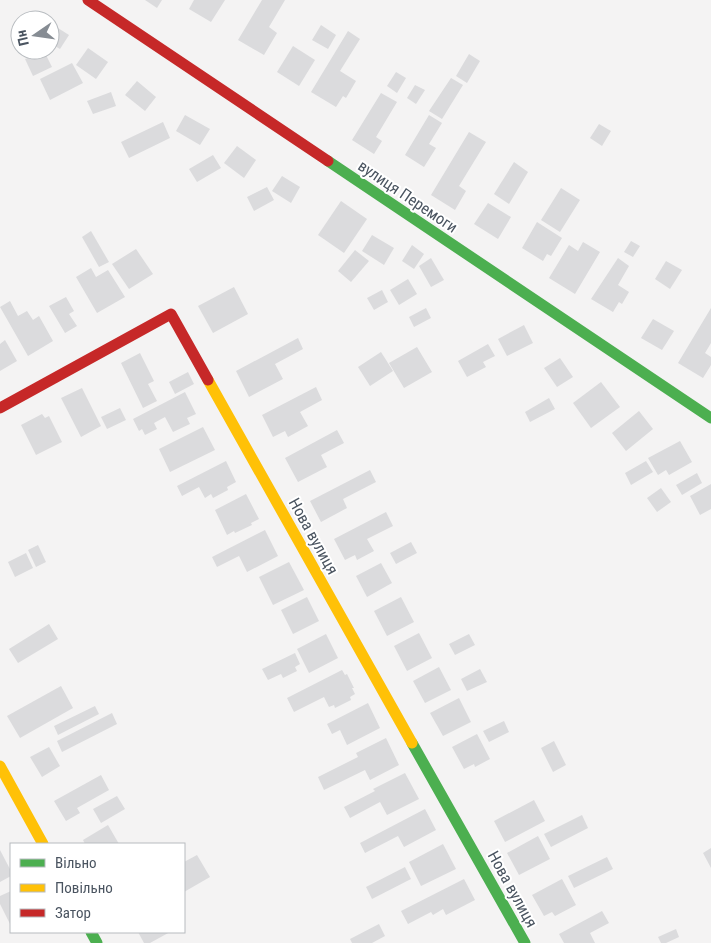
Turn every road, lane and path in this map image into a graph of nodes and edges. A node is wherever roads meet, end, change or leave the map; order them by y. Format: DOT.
graph roads {
  1 [pos="88,0"];
  2 [pos="0,408"];
  3 [pos="711,418"];
  4 [pos="0,766"];
  5 [pos="42,843"];
  6 [pos="525,943"];
  1 -- 3 [label="street, вулиця Перемоги"];
  2 -- 6 [label="street, Нова вулиця"];
  4 -- 5 [label="street"];
}
